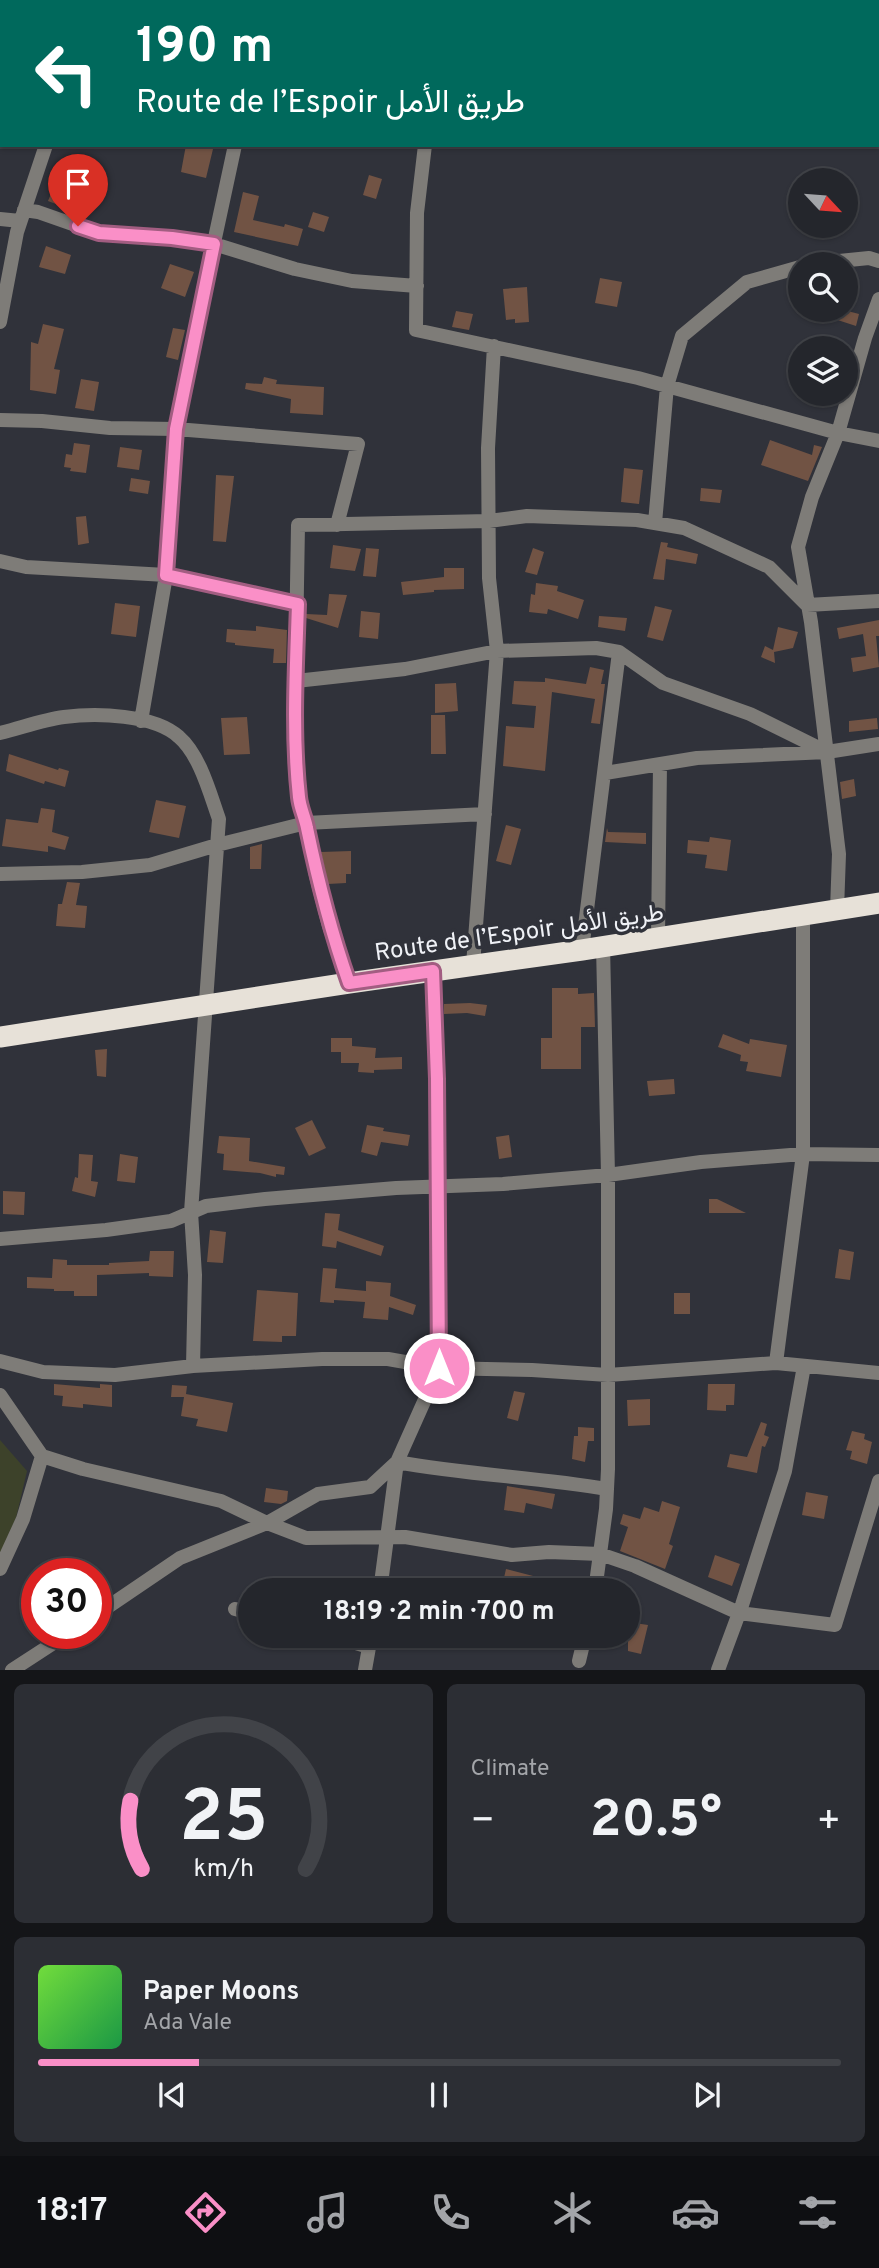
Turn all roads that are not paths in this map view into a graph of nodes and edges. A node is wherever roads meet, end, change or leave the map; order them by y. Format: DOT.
graph roads {
  1 [pos="45,147"];
  2 [pos="235,147"];
  3 [pos="425,147"];
  4 [pos="22,215"];
  5 [pos="0,219"];
  6 [pos="214,244"];
  7 [pos="858,259"];
  8 [pos="879,261"];
  9 [pos="788,270"];
  10 [pos="417,286"];
  11 [pos="879,299"];
  12 [pos="0,322"];
  13 [pos="494,346"];
  14 [pos="667,386"];
  15 [pos="0,420"];
  16 [pos="176,429"];
  17 [pos="838,433"];
  18 [pos="879,441"];
  19 [pos="489,521"];
  20 [pos="655,523"];
  21 [pos="337,525"];
  22 [pos="0,561"];
  23 [pos="166,575"];
  24 [pos="879,601"];
  25 [pos="298,604"];
  26 [pos="807,605"];
  27 [pos="497,651"];
  28 [pos="619,652"];
  29 [pos="296,681"];
  30 [pos="141,720"];
  31 [pos="0,733"];
  32 [pos="879,744"];
  33 [pos="827,752"];
  34 [pos="660,764"];
  35 [pos="605,773"];
  36 [pos="485,814"];
  37 [pos="306,823"];
  38 [pos="217,845"];
  39 [pos="0,874"];
  40 [pos="879,903"];
  41 [pos="837,910"];
  42 [pos="803,915"];
  43 [pos="657,938"];
  44 [pos="593,948"];
  45 [pos="473,965"];
  46 [pos="433,971"];
  47 [pos="349,983"];
  48 [pos="205,1006"];
  49 [pos="0,1037"];
  50 [pos="803,1154"];
  51 [pos="879,1155"];
  52 [pos="608,1175"];
  53 [pos="438,1186"];
  54 [pos="191,1212"];
  55 [pos="0,1239"];
  56 [pos="0,1362"];
  57 [pos="776,1363"];
  58 [pos="193,1366"];
  59 [pos="804,1366"];
  60 [pos="439,1368"];
  61 [pos="879,1373"];
  62 [pos="608,1376"];
  63 [pos="0,1395"];
  64 [pos="42,1456"];
  65 [pos="397,1462"];
  66 [pos="879,1481"];
  67 [pos="607,1489"];
  68 [pos="267,1523"];
  69 [pos="388,1536"];
  70 [pos="600,1554"];
  71 [pos="0,1569"];
  72 [pos="382,1578"];
  73 [pos="597,1578"];
  74 [pos="112,1604"];
  75 [pos="235,1609"];
  76 [pos="238,1610"];
  77 [pos="739,1613"];
  78 [pos="369,1648"];
  79 [pos="582,1648"];
  80 [pos="44,1649"];
  81 [pos="579,1661"];
  82 [pos="12,1670"];
  83 [pos="365,1670"];
  84 [pos="718,1670"];
  1 -- 4 [label="street"];
  2 -- 6 [label="street"];
  3 -- 10 [label="street"];
  4 -- 5 [label="street"];
  4 -- 6 [label="street"];
  4 -- 12 [label="street"];
  6 -- 10 [label="street"];
  6 -- 16 [label="street"];
  7 -- 8 [label="street"];
  9 -- 14 [label="street"];
  10 -- 13 [label="street"];
  11 -- 17 [label="street"];
  13 -- 14 [label="street"];
  13 -- 19 [label="street"];
  14 -- 17 [label="street"];
  14 -- 20 [label="street"];
  15 -- 16 [label="street"];
  16 -- 21 [label="street"];
  16 -- 23 [label="street"];
  17 -- 18 [label="street"];
  17 -- 26 [label="street"];
  19 -- 20 [label="street"];
  19 -- 21 [label="street"];
  19 -- 27 [label="street"];
  20 -- 26 [label="street"];
  21 -- 25 [label="street"];
  22 -- 23 [label="street"];
  23 -- 25 [label="street"];
  23 -- 30 [label="street"];
  24 -- 26 [label="street"];
  25 -- 29 [label="street"];
  26 -- 33 [label="street"];
  27 -- 28 [label="street"];
  27 -- 29 [label="street"];
  27 -- 36 [label="street"];
  28 -- 33 [label="street"];
  28 -- 35 [label="street"];
  29 -- 37 [label="street"];
  30 -- 31 [label="street"];
  30 -- 38 [label="street"];
  32 -- 33 [label="street"];
  33 -- 34 [label="street"];
  33 -- 41 [label="street"];
  34 -- 35 [label="street"];
  34 -- 43 [label="street"];
  35 -- 44 [label="street"];
  36 -- 37 [label="street"];
  36 -- 45 [label="street"];
  37 -- 38 [label="street"];
  37 -- 47 [label="street"];
  38 -- 39 [label="street"];
  38 -- 48 [label="street"];
  40 -- 41 [label="highway, Route de l’Espoir طريق الأمل"];
  41 -- 42 [label="highway, Route de l’Espoir طريق الأمل"];
  42 -- 43 [label="highway, Route de l’Espoir طريق الأمل"];
  42 -- 50 [label="street"];
  43 -- 44 [label="highway, Route de l’Espoir طريق الأمل"];
  44 -- 45 [label="highway, Route de l’Espoir طريق الأمل"];
  44 -- 52 [label="street"];
  45 -- 46 [label="highway, Route de l’Espoir طريق الأمل"];
  46 -- 47 [label="highway, Route de l’Espoir طريق الأمل"];
  46 -- 53 [label="street"];
  47 -- 48 [label="highway, Route de l’Espoir طريق الأمل"];
  48 -- 49 [label="highway, Route de l’Espoir طريق الأمل"];
  48 -- 54 [label="street"];
  50 -- 51 [label="street"];
  50 -- 52 [label="street"];
  50 -- 57 [label="street"];
  52 -- 53 [label="street"];
  52 -- 62 [label="street"];
  53 -- 54 [label="street"];
  53 -- 60 [label="street"];
  54 -- 55 [label="street"];
  54 -- 58 [label="street"];
  56 -- 58 [label="street"];
  57 -- 59 [label="street"];
  57 -- 62 [label="street"];
  58 -- 60 [label="street"];
  59 -- 61 [label="street"];
  59 -- 77 [label="street"];
  60 -- 62 [label="street"];
  60 -- 65 [label="street"];
  62 -- 67 [label="street"];
  63 -- 64 [label="street"];
  64 -- 68 [label="street"];
  64 -- 71 [label="street"];
  65 -- 67 [label="street"];
  65 -- 68 [label="street"];
  65 -- 69 [label="street"];
  66 -- 77 [label="street"];
  67 -- 70 [label="street"];
  68 -- 69 [label="street"];
  68 -- 74 [label="street"];
  69 -- 70 [label="street"];
  69 -- 72 [label="street"];
  70 -- 73 [label="street"];
  70 -- 77 [label="street"];
  75 -- 76 [label="street"];
  77 -- 84 [label="street"];
  78 -- 83 [label="street"];
  79 -- 81 [label="street"];
  80 -- 82 [label="street"];
}
